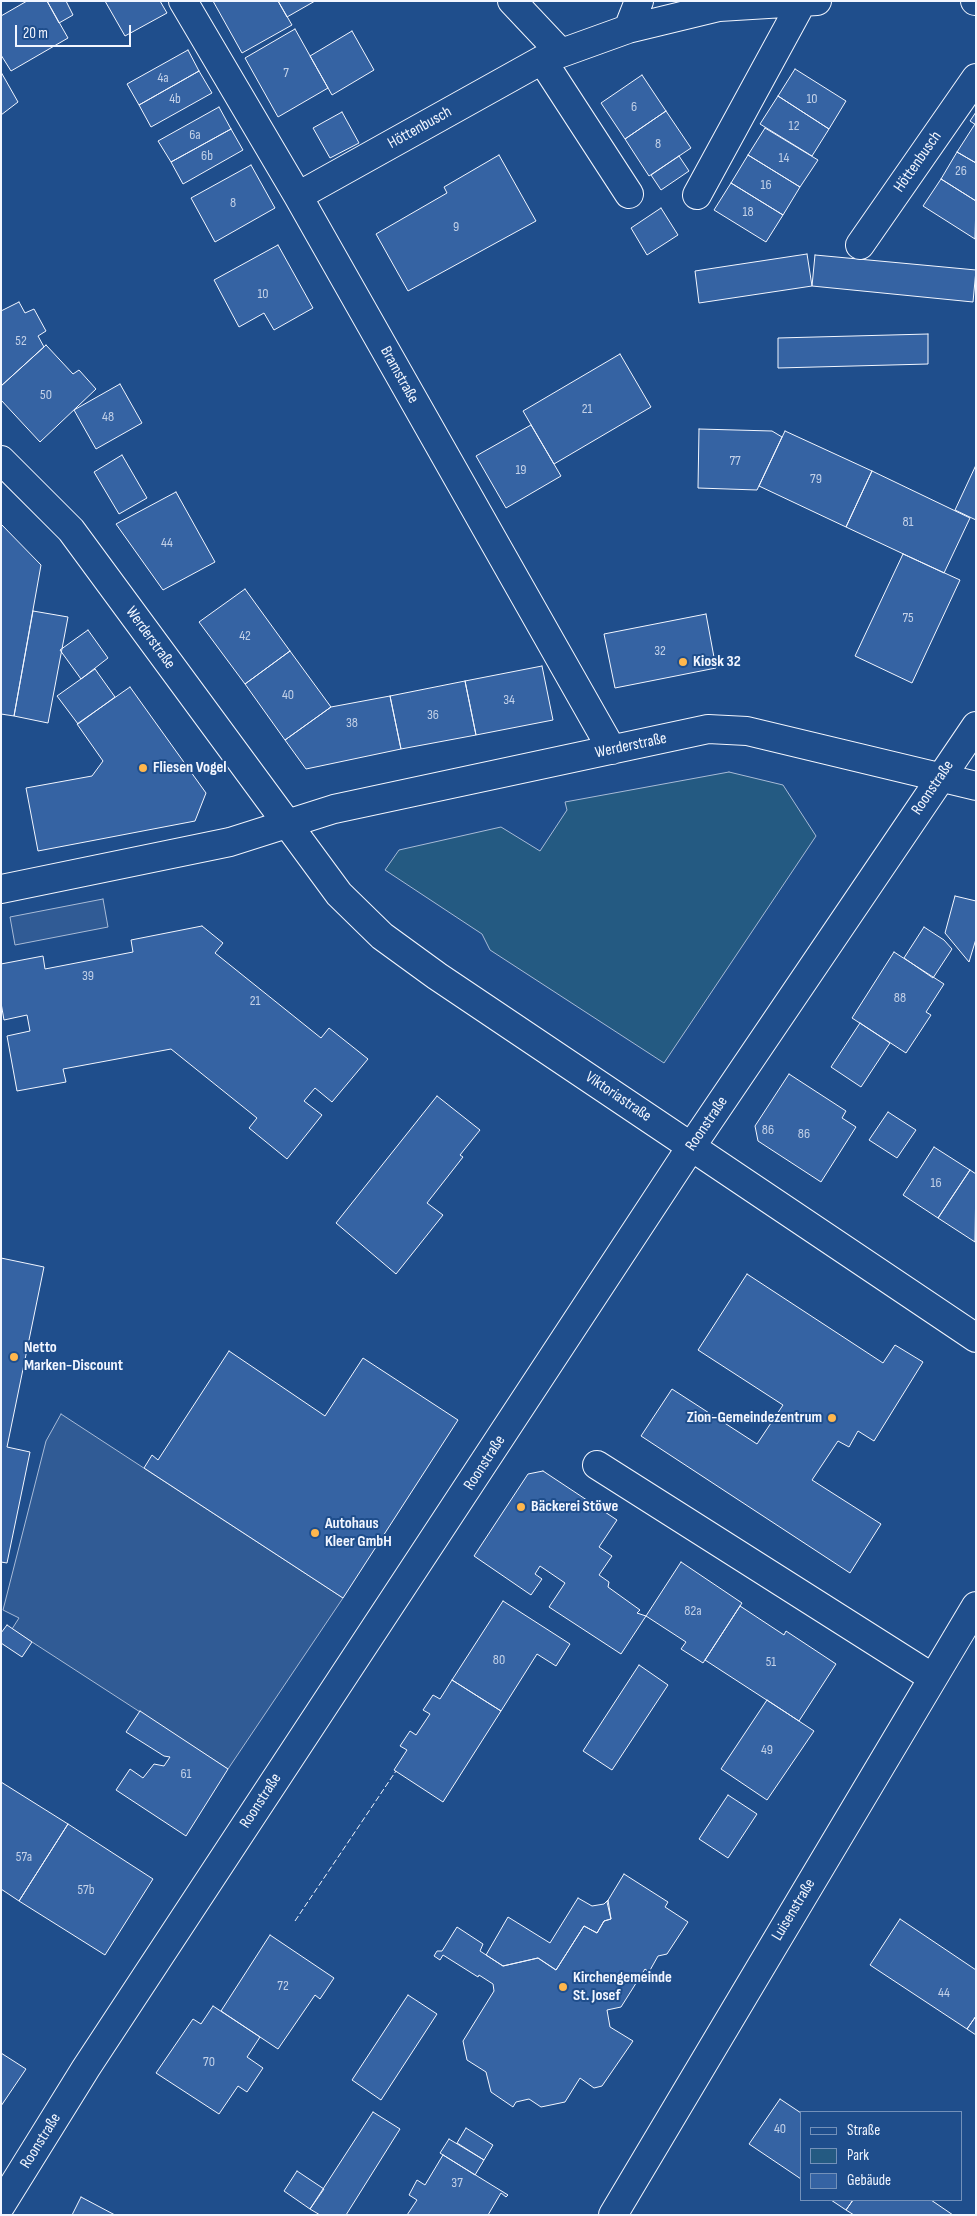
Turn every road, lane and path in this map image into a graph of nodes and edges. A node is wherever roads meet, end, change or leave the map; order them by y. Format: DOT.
graph roads {
  1 [pos="184,1"];
  2 [pos="512,1"];
  3 [pos="639,1"];
  4 [pos="809,3"];
  5 [pos="628,29"];
  6 [pos="551,56"];
  7 [pos="976,78"];
  8 [pos="629,194"];
  9 [pos="697,195"];
  10 [pos="298,196"];
  11 [pos="860,245"];
  12 [pos="1,460"];
  13 [pos="976,726"];
  14 [pos="612,750"];
  15 [pos="940,776"];
  16 [pos="976,786"];
  17 [pos="286,826"];
  18 [pos="1,889"];
  19 [pos="691,1146"];
  20 [pos="976,1338"];
  21 [pos="597,1465"];
  22 [pos="976,1606"];
  23 [pos="933,1678"];
  24 [pos="1,2205"];
  25 [pos="613,2215"];
  1 -- 10 [label="street, Bramstraße"];
  2 -- 6 [label="street"];
  3 -- 5 [label="street"];
  4 -- 5 [label="street, Höttenbusch"];
  4 -- 9 [label="street, Höttenbusch"];
  5 -- 6 [label="street, Höttenbusch"];
  6 -- 8 [label="street"];
  6 -- 10 [label="street, Höttenbusch"];
  7 -- 11 [label="street, Höttenbusch"];
  10 -- 14 [label="street, Bramstraße"];
  12 -- 17 [label="street, Werderstraße"];
  13 -- 15 [label="street, Roonstraße"];
  14 -- 15 [label="street, Werderstraße"];
  14 -- 17 [label="street, Werderstraße"];
  15 -- 16 [label="street, Werderstraße"];
  15 -- 19 [label="street, Roonstraße"];
  17 -- 18 [label="street, Werderstraße"];
  17 -- 19 [label="street, Viktoriastraße"];
  19 -- 20 [label="street, Viktoriastraße"];
  19 -- 24 [label="street, Roonstraße"];
  21 -- 23 [label="street"];
  22 -- 23 [label="street, Luisenstraße"];
  23 -- 25 [label="street, Luisenstraße"];
}
